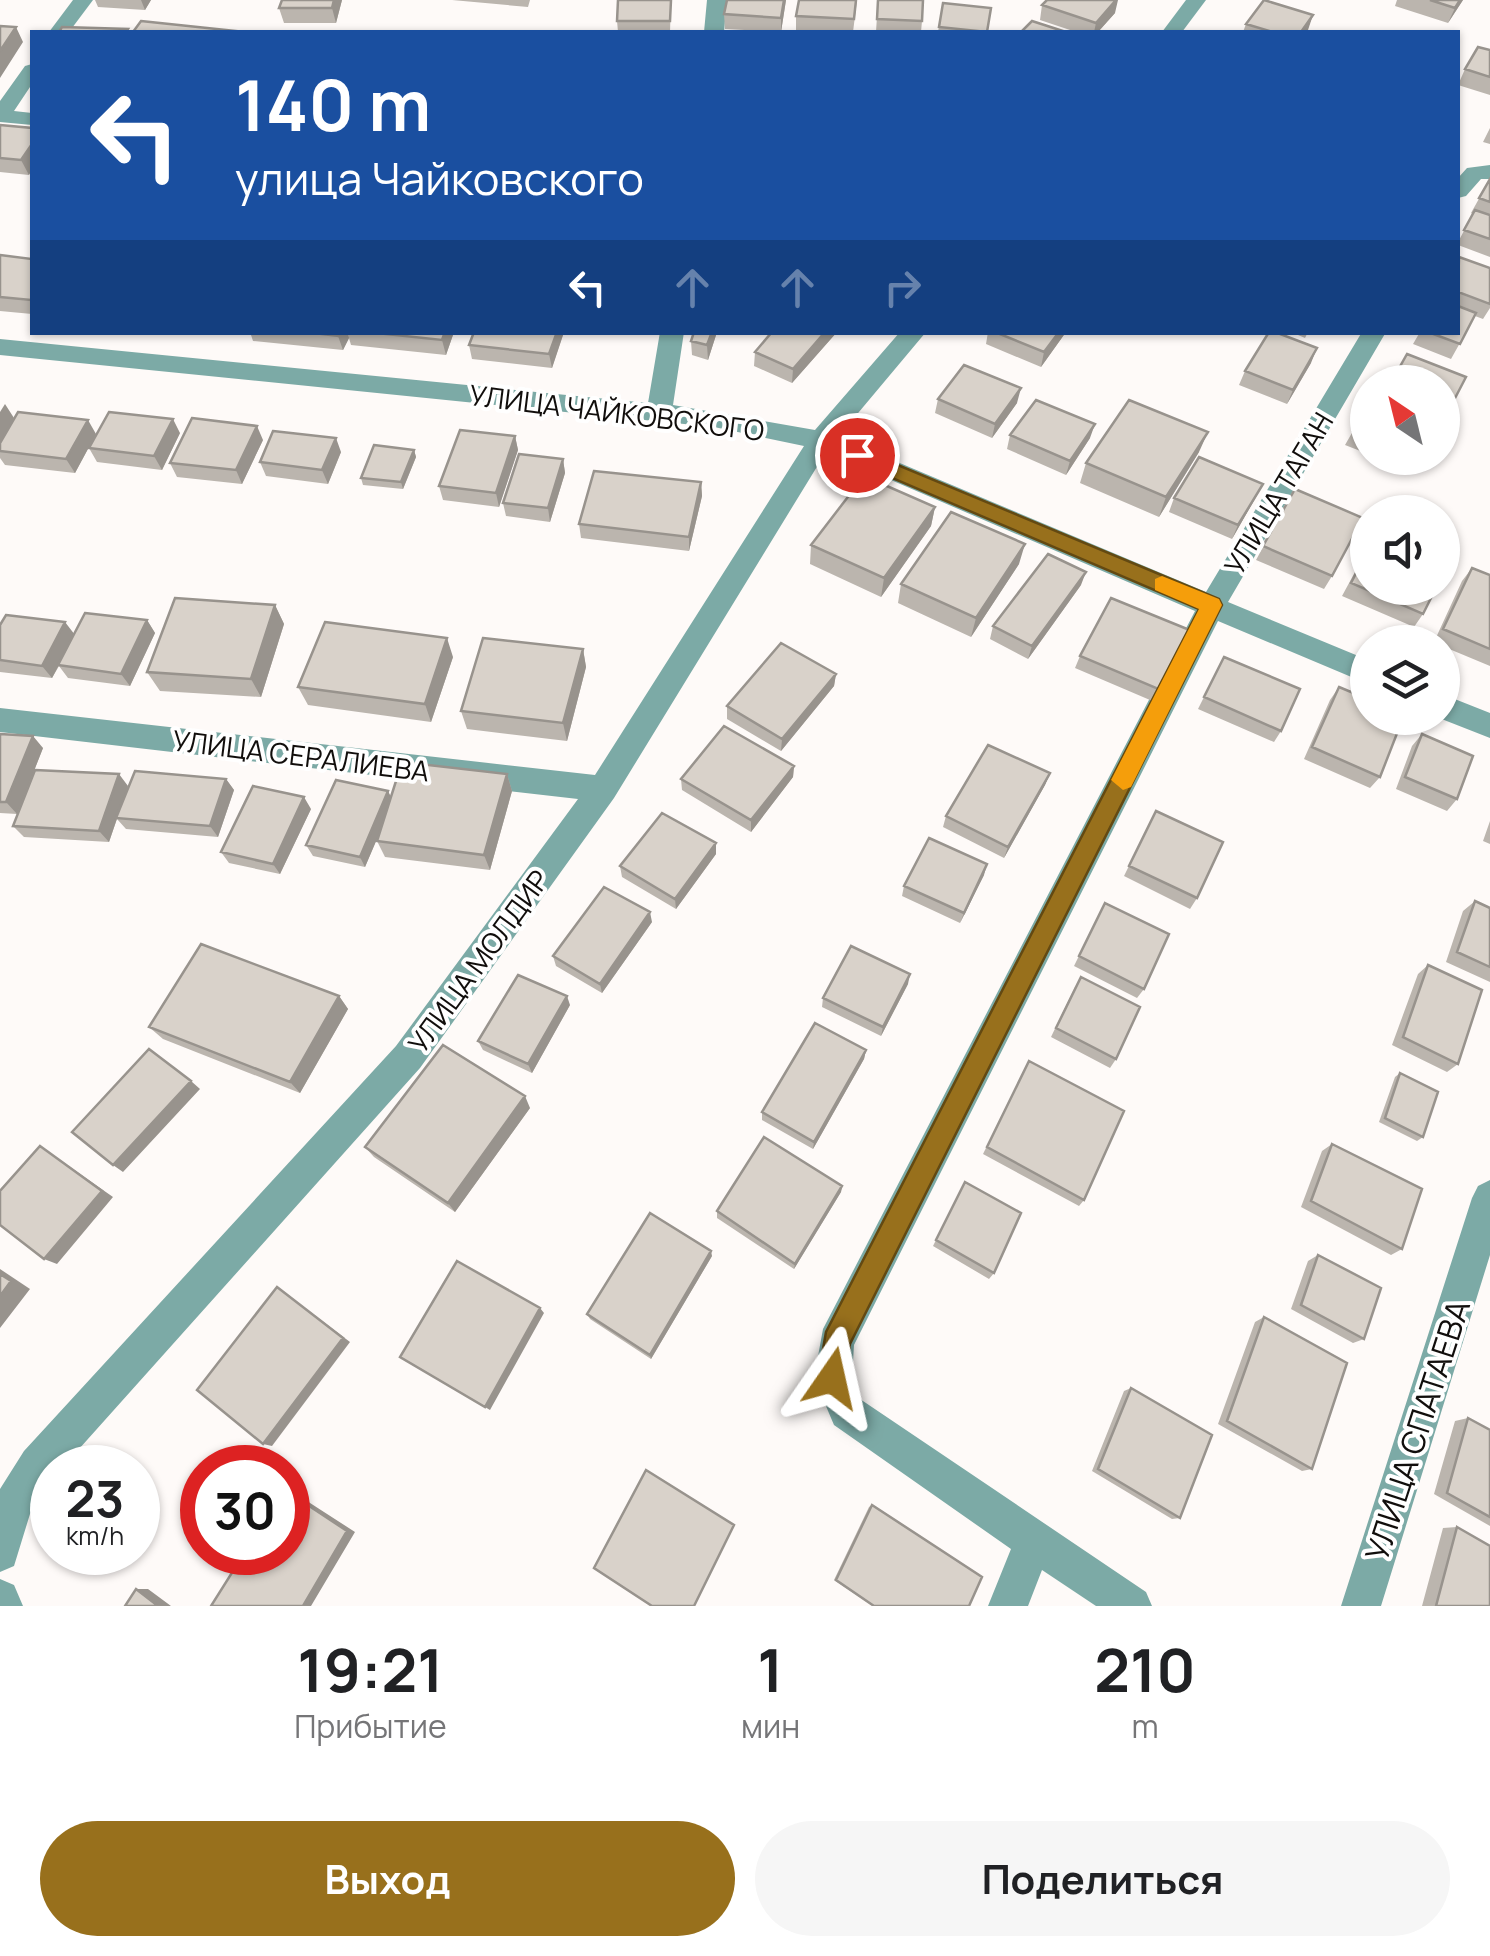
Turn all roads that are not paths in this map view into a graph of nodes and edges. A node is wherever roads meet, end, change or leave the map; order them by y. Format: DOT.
graph roads {
  1 [pos="82,0"];
  2 [pos="717,0"];
  3 [pos="1196,0"];
  4 [pos="61,30"];
  5 [pos="714,30"];
  6 [pos="1174,30"];
  7 [pos="30,73"];
  8 [pos="0,116"];
  9 [pos="30,119"];
  10 [pos="1490,172"];
  11 [pos="1460,189"];
  12 [pos="672,335"];
  13 [pos="911,335"];
  14 [pos="1372,335"];
  15 [pos="0,348"];
  16 [pos="659,412"];
  17 [pos="821,440"];
  18 [pos="1212,605"];
  19 [pos="1350,665"];
  20 [pos="1460,714"];
  21 [pos="0,720"];
  22 [pos="1490,726"];
  23 [pos="603,789"];
  24 [pos="1490,1198"];
  25 [pos="1034,1542"];
  26 [pos="0,1552"];
  27 [pos="0,1598"];
  28 [pos="3,1606"];
  29 [pos="1008,1606"];
  30 [pos="1132,1606"];
  31 [pos="1361,1606"];
  1 -- 4 [label="street"];
  2 -- 5 [label="street"];
  3 -- 6 [label="street"];
  7 -- 8 [label="street"];
  8 -- 9 [label="street"];
  10 -- 11 [label="street"];
  12 -- 16 [label="street"];
  13 -- 17 [label="street, УЛИЦА МОЛДИР"];
  14 -- 18 [label="street, УЛИЦА ТАГАН"];
  15 -- 16 [label="street, УЛИЦА ЧАЙКОВСКОГО"];
  16 -- 17 [label="street, УЛИЦА ЧАЙКОВСКОГО"];
  17 -- 18 [label="street, УЛИЦА ЧАЙКОВСКОГО"];
  17 -- 23 [label="street, УЛИЦА МОЛДИР"];
  18 -- 19 [label="street, УЛИЦА ЧАЙКОВСКОГО"];
  18 -- 25 [label="street, УЛИЦА ТАГАН"];
  20 -- 22 [label="street"];
  21 -- 23 [label="street, УЛИЦА СЕРАЛИЕВА"];
  23 -- 26 [label="street, УЛИЦА МОЛДИР"];
  24 -- 31 [label="street, УЛИЦА СПАТАЕВА"];
  25 -- 29 [label="street"];
  25 -- 30 [label="street"];
  27 -- 28 [label="street"];
}
